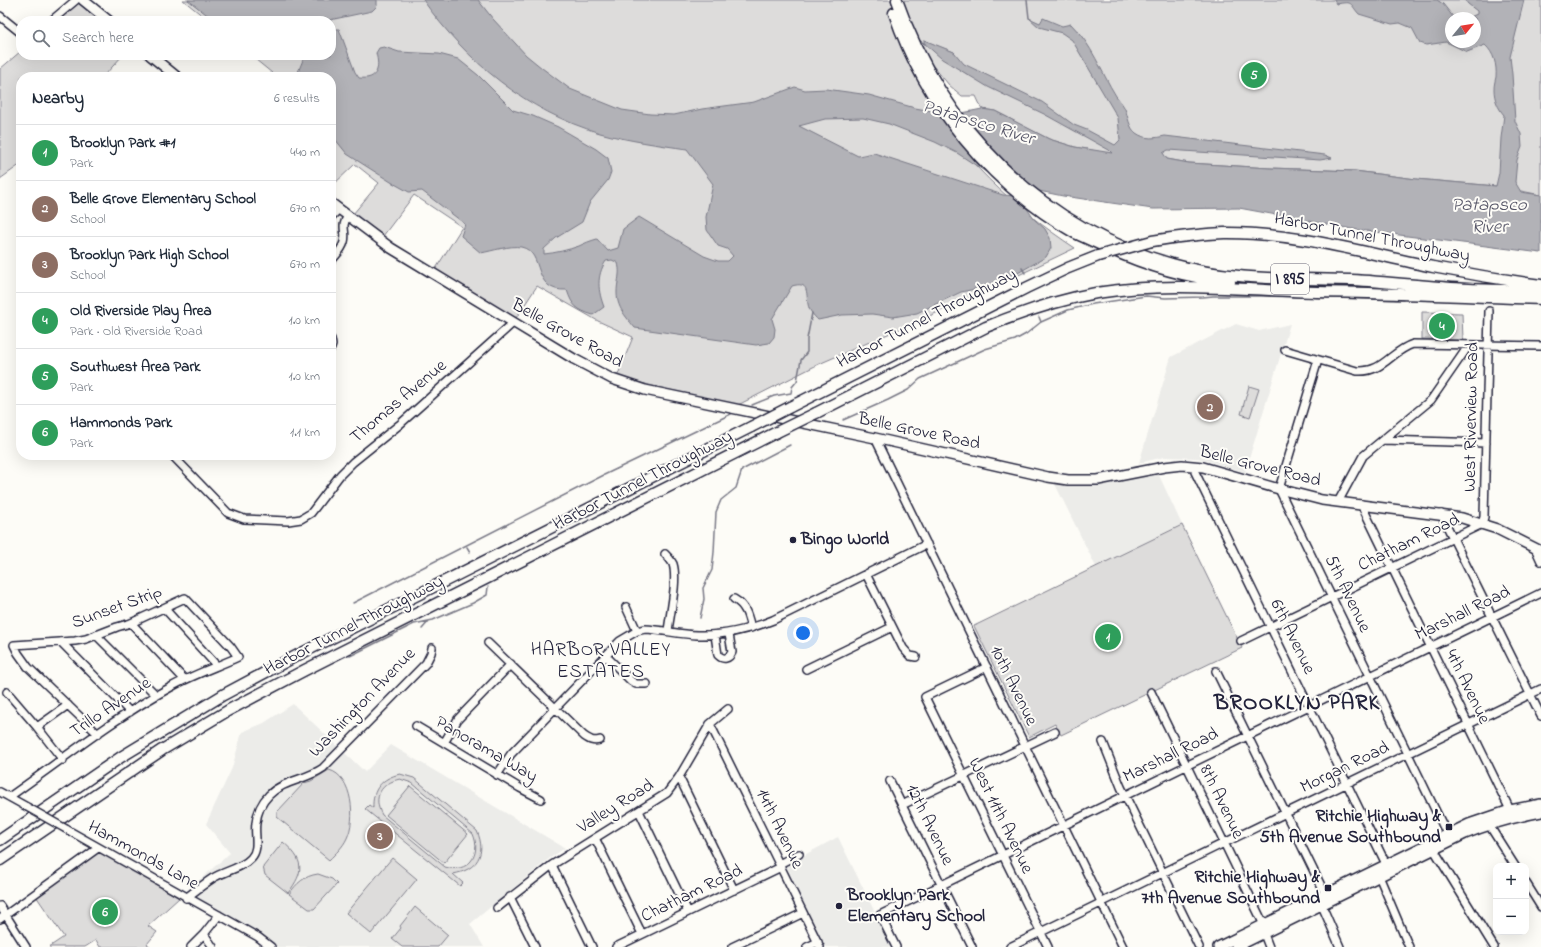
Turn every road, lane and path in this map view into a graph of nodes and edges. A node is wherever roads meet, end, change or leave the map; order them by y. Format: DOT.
graph roads {
  1 [pos="76,0"];
  2 [pos="83,0"];
  3 [pos="890,0"];
  4 [pos="897,0"];
  5 [pos="0,16"];
  6 [pos="57,16"];
  7 [pos="103,16"];
  8 [pos="16,29"];
  9 [pos="156,60"];
  10 [pos="171,72"];
  11 [pos="336,207"];
  12 [pos="339,209"];
  13 [pos="336,212"];
  14 [pos="1051,212"];
  15 [pos="348,216"];
  16 [pos="336,255"];
  17 [pos="1541,285"];
  18 [pos="1352,291"];
  19 [pos="1541,292"];
  20 [pos="1541,299"];
  21 [pos="1489,311"];
  22 [pos="513,322"];
  23 [pos="1469,345"];
  24 [pos="1489,345"];
  25 [pos="1541,346"];
  26 [pos="1285,350"];
  27 [pos="1318,360"];
  28 [pos="875,438"];
  29 [pos="1383,440"];
  30 [pos="1486,443"];
  31 [pos="177,460"];
  32 [pos="1195,466"];
  33 [pos="1279,489"];
  34 [pos="1338,502"];
  35 [pos="1361,504"];
  36 [pos="1441,514"];
  37 [pos="1482,524"];
  38 [pos="1453,538"];
  39 [pos="927,544"];
  40 [pos="1538,550"];
  41 [pos="665,554"];
  42 [pos="1541,561"];
  43 [pos="1392,568"];
  44 [pos="866,574"];
  45 [pos="1541,593"];
  46 [pos="1332,597"];
  47 [pos="734,599"];
  48 [pos="626,607"];
  49 [pos="164,608"];
  50 [pos="1492,617"];
  51 [pos="132,623"];
  52 [pos="892,627"];
  53 [pos="1270,627"];
  54 [pos="751,628"];
  55 [pos="637,631"];
  56 [pos="668,631"];
  57 [pos="730,634"];
  58 [pos="96,635"];
  59 [pos="715,635"];
  60 [pos="1242,641"];
  61 [pos="62,642"];
  62 [pos="488,643"];
  63 [pos="1430,646"];
  64 [pos="432,648"];
  65 [pos="606,656"];
  66 [pos="238,657"];
  67 [pos="916,657"];
  68 [pos="511,664"];
  69 [pos="217,666"];
  70 [pos="987,667"];
  71 [pos="806,669"];
  72 [pos="1216,671"];
  73 [pos="1370,676"];
  74 [pos="184,679"];
  75 [pos="647,684"];
  76 [pos="1541,689"];
  77 [pos="7,692"];
  78 [pos="1150,692"];
  79 [pos="1530,694"];
  80 [pos="156,695"];
  81 [pos="68,705"];
  82 [pos="1308,706"];
  83 [pos="556,708"];
  84 [pos="728,709"];
  85 [pos="130,712"];
  86 [pos="1541,716"];
  87 [pos="710,724"];
  88 [pos="1468,724"];
  89 [pos="416,726"];
  90 [pos="38,727"];
  91 [pos="1055,732"];
  92 [pos="98,734"];
  93 [pos="1247,736"];
  94 [pos="600,740"];
  95 [pos="1103,742"];
  96 [pos="444,743"];
  97 [pos="1025,746"];
  98 [pos="1408,754"];
  99 [pos="63,760"];
  100 [pos="1186,765"];
  101 [pos="497,775"];
  102 [pos="679,776"];
  103 [pos="964,776"];
  104 [pos="890,781"];
  105 [pos="1346,784"];
  106 [pos="0,792"];
  107 [pos="1126,795"];
  108 [pos="9,797"];
  109 [pos="541,799"];
  110 [pos="1541,804"];
  111 [pos="902,805"];
  112 [pos="639,811"];
  113 [pos="1541,812"];
  114 [pos="1285,813"];
  115 [pos="1512,814"];
  116 [pos="1064,825"];
  117 [pos="1489,825"];
  118 [pos="1447,834"];
  119 [pos="595,838"];
  120 [pos="0,840"];
  121 [pos="1224,843"];
  122 [pos="1431,846"];
  123 [pos="98,848"];
  124 [pos="800,854"];
  125 [pos="1003,855"];
  126 [pos="0,860"];
  127 [pos="1513,863"];
  128 [pos="1386,864"];
  129 [pos="552,865"];
  130 [pos="780,865"];
  131 [pos="1163,872"];
  132 [pos="1379,876"];
  133 [pos="941,885"];
  134 [pos="1529,888"];
  135 [pos="734,890"];
  136 [pos="510,897"];
  137 [pos="186,898"];
  138 [pos="1323,900"];
  139 [pos="1101,903"];
  140 [pos="0,906"];
  141 [pos="1541,907"];
  142 [pos="496,908"];
  143 [pos="688,912"];
  144 [pos="803,913"];
  145 [pos="219,915"];
  146 [pos="3,917"];
  147 [pos="1264,929"];
  148 [pos="1041,932"];
  149 [pos="204,934"];
  150 [pos="642,934"];
  151 [pos="819,944"];
  152 [pos="26,947"];
  153 [pos="191,947"];
  154 [pos="212,947"];
  155 [pos="270,947"];
  156 [pos="535,947"];
  157 [pos="592,947"];
  158 [pos="616,947"];
  159 [pos="732,947"];
  160 [pos="807,947"];
  161 [pos="896,947"];
  162 [pos="972,947"];
  163 [pos="1010,947"];
  164 [pos="1048,947"];
  165 [pos="1123,947"];
  166 [pos="1199,947"];
  167 [pos="1218,947"];
  168 [pos="1236,947"];
  169 [pos="1269,947"];
  170 [pos="1340,947"];
  171 [pos="1409,947"];
  172 [pos="1494,947"];
  1 -- 6 [label="street"];
  2 -- 7 [label="main road"];
  3 -- 14 [label="highway, I 895"];
  4 -- 14 [label="highway, I 895"];
  5 -- 8 [label="street"];
  9 -- 10 [label="main road"];
  11 -- 12 [label="main road, Belle Grove Road"];
  12 -- 13 [label="street"];
  12 -- 15 [label="main road, Belle Grove Road"];
  14 -- 18 [label="highway, Harbor Tunnel Throughway / I 895"];
  14 -- 19 [label="highway, Harbor Tunnel Throughway / I 895"];
  15 -- 16 [label="street"];
  15 -- 22 [label="main road, Belle Grove Road"];
  17 -- 120 [label="highway, Harbor Tunnel Throughway, bridge"];
  18 -- 20 [label="highway, Harbor Tunnel Throughway / I 895"];
  18 -- 126 [label="highway, Harbor Tunnel Throughway, bridge"];
  21 -- 24 [label="street, West Riverview Road"];
  22 -- 28 [label="main road, Belle Grove Road"];
  22 -- 31 [label="street, Thomas Avenue"];
  23 -- 24 [label="street"];
  23 -- 27 [label="street"];
  23 -- 29 [label="street"];
  24 -- 25 [label="street"];
  24 -- 30 [label="street, West Riverview Road"];
  26 -- 27 [label="street"];
  27 -- 33 [label="street"];
  28 -- 32 [label="main road, Belle Grove Road"];
  28 -- 39 [label="street, 10th Avenue"];
  29 -- 30 [label="street"];
  29 -- 34 [label="street"];
  30 -- 37 [label="street, West Riverview Road"];
  32 -- 33 [label="main road, Belle Grove Road"];
  32 -- 53 [label="street, 6th Avenue"];
  33 -- 34 [label="main road, Belle Grove Road"];
  33 -- 46 [label="street, 5th Avenue"];
  34 -- 35 [label="main road, Belle Grove Road"];
  35 -- 36 [label="main road, Belle Grove Road"];
  35 -- 43 [label="street, 4th Avenue"];
  36 -- 37 [label="main road, Belle Grove Road"];
  36 -- 38 [label="street"];
  37 -- 38 [label="street, Chatham Road"];
  37 -- 40 [label="main road, Belle Grove Road"];
  38 -- 43 [label="street, Chatham Road"];
  38 -- 50 [label="street"];
  39 -- 44 [label="street"];
  39 -- 70 [label="street, 10th Avenue"];
  40 -- 42 [label="street"];
  41 -- 56 [label="street"];
  43 -- 46 [label="street, Chatham Road"];
  43 -- 63 [label="street, 4th Avenue"];
  44 -- 52 [label="street"];
  44 -- 54 [label="street"];
  45 -- 50 [label="street, Marshall Road"];
  46 -- 53 [label="street, Chatham Road"];
  46 -- 73 [label="street, 5th Avenue"];
  47 -- 54 [label="street"];
  48 -- 55 [label="street"];
  49 -- 51 [label="street, Sunset Strip"];
  49 -- 66 [label="street, Sunset Strip"];
  49 -- 69 [label="street"];
  50 -- 63 [label="street, Marshall Road"];
  50 -- 79 [label="street"];
  51 -- 58 [label="street, Sunset Strip"];
  51 -- 74 [label="street"];
  52 -- 67 [label="street"];
  52 -- 71 [label="street"];
  53 -- 60 [label="street, Chatham Road"];
  53 -- 82 [label="street, 6th Avenue"];
  54 -- 57 [label="street"];
  55 -- 56 [label="street"];
  55 -- 65 [label="street"];
  56 -- 59 [label="street"];
  57 -- 59 [label="street"];
  57 -- 59 [label="street"];
  58 -- 61 [label="street, Sunset Strip"];
  58 -- 80 [label="street"];
  61 -- 81 [label="street, Sunset Strip"];
  61 -- 85 [label="street"];
  62 -- 68 [label="street"];
  63 -- 73 [label="street, Marshall Road"];
  63 -- 88 [label="street, 4th Avenue"];
  64 -- 137 [label="street, Washington Avenue"];
  65 -- 75 [label="street"];
  65 -- 83 [label="street"];
  66 -- 69 [label="street, Trillo Avenue"];
  68 -- 83 [label="street"];
  68 -- 96 [label="street"];
  69 -- 74 [label="street, Trillo Avenue"];
  70 -- 97 [label="street, 10th Avenue"];
  70 -- 103 [label="street, West 11th Avenue"];
  72 -- 93 [label="street"];
  73 -- 82 [label="street, Marshall Road"];
  73 -- 98 [label="street, 5th Avenue"];
  74 -- 80 [label="street, Trillo Avenue"];
  76 -- 79 [label="street, Morgan Road"];
  77 -- 90 [label="street"];
  78 -- 100 [label="street, 8th Avenue"];
  79 -- 86 [label="street"];
  79 -- 88 [label="street, Morgan Road"];
  80 -- 85 [label="street, Trillo Avenue"];
  81 -- 90 [label="street"];
  81 -- 92 [label="street, Sunset Strip"];
  82 -- 93 [label="street, Marshall Road"];
  82 -- 105 [label="street, 6th Avenue"];
  83 -- 94 [label="street"];
  83 -- 101 [label="street"];
  84 -- 87 [label="street, Valley Road"];
  85 -- 92 [label="street, Trillo Avenue"];
  87 -- 102 [label="street, Valley Road"];
  87 -- 130 [label="street, 14th Avenue"];
  88 -- 98 [label="street, Morgan Road"];
  88 -- 115 [label="street, 4th Avenue"];
  89 -- 96 [label="street, Panorama Way"];
  90 -- 99 [label="street"];
  91 -- 97 [label="street"];
  92 -- 99 [label="street, Trillo Avenue"];
  93 -- 100 [label="street, Marshall Road"];
  93 -- 114 [label="street"];
  95 -- 107 [label="street"];
  96 -- 101 [label="street, Panorama Way"];
  97 -- 103 [label="street"];
  97 -- 116 [label="street, 10th Avenue"];
  98 -- 105 [label="street, Morgan Road"];
  98 -- 118 [label="street, 5th Avenue"];
  99 -- 108 [label="street, Trillo Avenue"];
  100 -- 107 [label="street, Marshall Road"];
  100 -- 121 [label="street, 8th Avenue"];
  101 -- 109 [label="street, Panorama Way"];
  102 -- 112 [label="street, Valley Road"];
  102 -- 135 [label="street"];
  103 -- 111 [label="street"];
  103 -- 125 [label="street, West 11th Avenue"];
  104 -- 111 [label="street, 12th Avenue"];
  105 -- 114 [label="street, Morgan Road"];
  105 -- 128 [label="street, 6th Avenue"];
  106 -- 108 [label="street, Hammonds Lane"];
  107 -- 116 [label="street, Marshall Road"];
  107 -- 131 [label="street"];
  108 -- 123 [label="street, Hammonds Lane, bridge"];
  110 -- 115 [label="main road"];
  111 -- 133 [label="street, 12th Avenue"];
  112 -- 119 [label="street, Valley Road"];
  112 -- 143 [label="street"];
  113 -- 115 [label="main road"];
  114 -- 121 [label="street, Morgan Road"];
  114 -- 138 [label="street"];
  115 -- 117 [label="main road"];
  115 -- 118 [label="main road"];
  116 -- 125 [label="street, Marshall Road"];
  116 -- 139 [label="street, 10th Avenue"];
  117 -- 122 [label="main road"];
  117 -- 127 [label="street"];
  118 -- 122 [label="main road"];
  119 -- 129 [label="street, Valley Road"];
  119 -- 150 [label="street"];
  121 -- 131 [label="street, Morgan Road"];
  121 -- 147 [label="street, 8th Avenue"];
  122 -- 128 [label="main road"];
  122 -- 132 [label="main road"];
  122 -- 172 [label="street"];
  123 -- 137 [label="street, Hammonds Lane"];
  123 -- 146 [label="street"];
  124 -- 130 [label="street, Chatham Road"];
  125 -- 133 [label="street, Marshall Road"];
  125 -- 148 [label="street, West 11th Avenue"];
  128 -- 138 [label="main road"];
  129 -- 136 [label="street, Valley Road"];
  129 -- 157 [label="street"];
  130 -- 135 [label="street, Chatham Road"];
  130 -- 144 [label="street, 14th Avenue"];
  131 -- 139 [label="street, Morgan Road"];
  131 -- 166 [label="street"];
  132 -- 138 [label="main road"];
  132 -- 171 [label="street"];
  133 -- 161 [label="street, Marshall Road"];
  133 -- 162 [label="street, 12th Avenue"];
  134 -- 141 [label="street"];
  135 -- 143 [label="street, Chatham Road"];
  136 -- 142 [label="street, Valley Road"];
  136 -- 156 [label="street"];
  137 -- 145 [label="street, Hammonds Lane"];
  138 -- 147 [label="main road"];
  138 -- 170 [label="street"];
  139 -- 148 [label="street, Morgan Road"];
  139 -- 165 [label="street, 10th Avenue"];
  140 -- 146 [label="street"];
  143 -- 150 [label="street, Chatham Road"];
  144 -- 151 [label="street, 14th Avenue"];
  144 -- 159 [label="street"];
  145 -- 149 [label="street"];
  145 -- 155 [label="street, Hammonds Lane"];
  146 -- 152 [label="street"];
  147 -- 167 [label="main road"];
  147 -- 168 [label="main road"];
  147 -- 169 [label="street, 8th Avenue"];
  148 -- 163 [label="street, Morgan Road"];
  148 -- 164 [label="street, West 11th Avenue"];
  149 -- 153 [label="street"];
  149 -- 154 [label="street"];
  150 -- 158 [label="street, Chatham Road"];
  151 -- 160 [label="street"];
}
